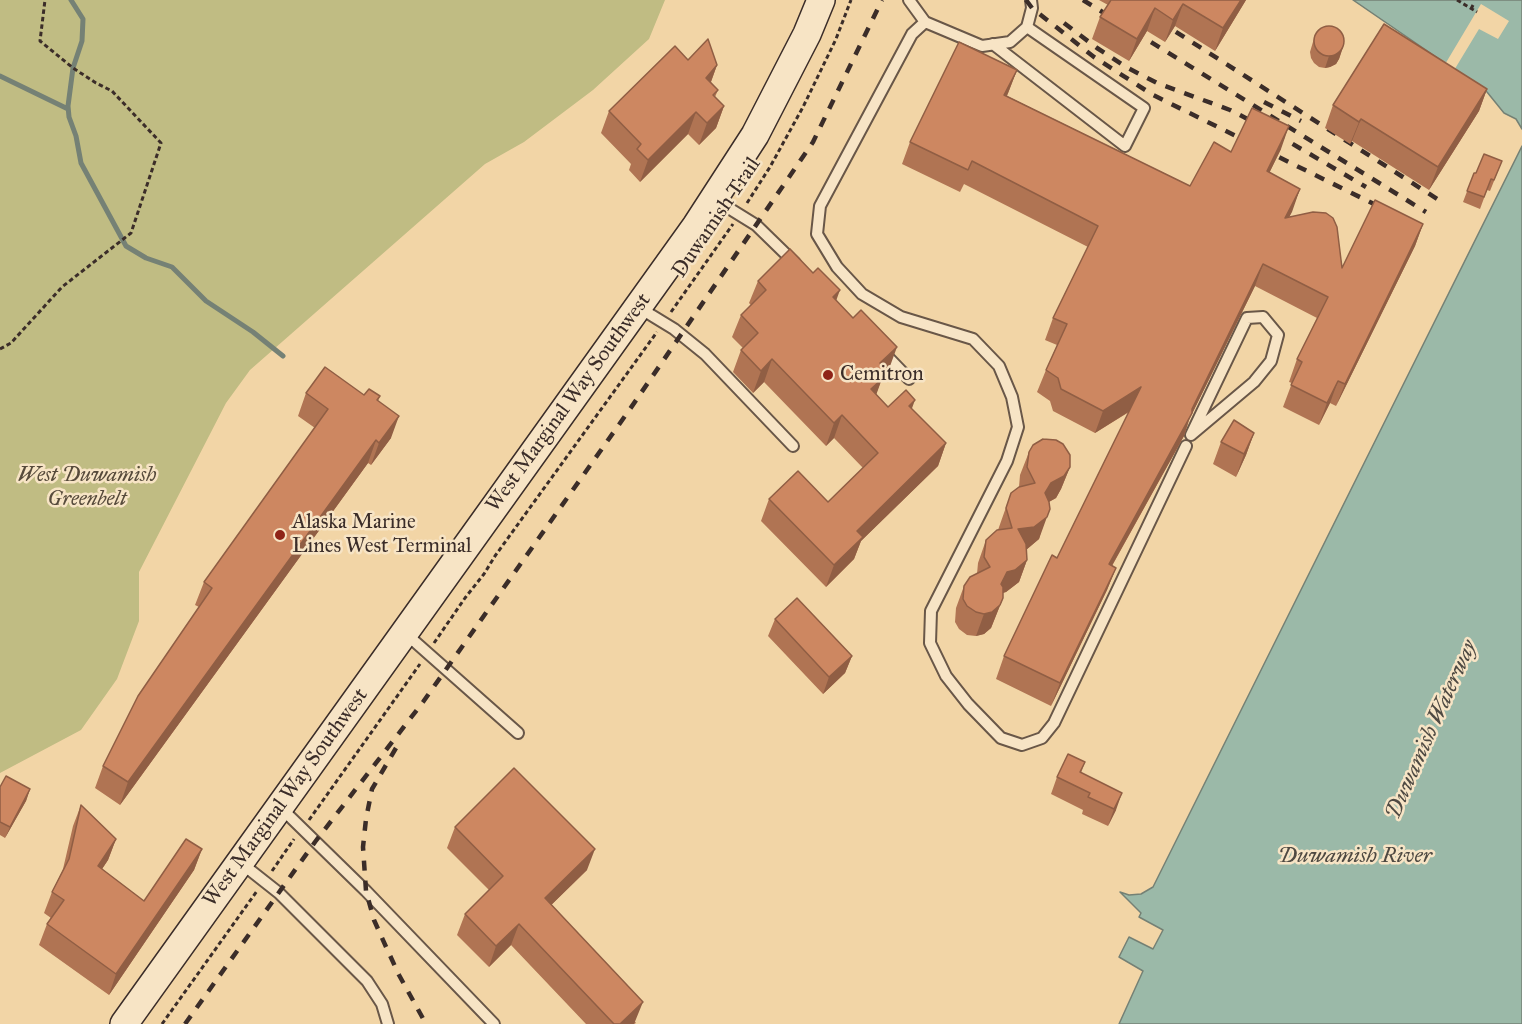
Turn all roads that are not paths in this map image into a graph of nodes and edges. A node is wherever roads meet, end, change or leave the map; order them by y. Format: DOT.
graph roads {
  1 [pos="821,0"];
  2 [pos="909,0"];
  3 [pos="1031,0"];
  4 [pos="925,22"];
  5 [pos="1027,27"];
  6 [pos="993,44"];
  7 [pos="713,199"];
  8 [pos="804,272"];
  9 [pos="638,307"];
  10 [pos="877,346"];
  11 [pos="909,379"];
  12 [pos="1191,435"];
  13 [pos="793,446"];
  14 [pos="1186,446"];
  15 [pos="404,633"];
  16 [pos="518,733"];
  17 [pos="279,807"];
  18 [pos="240,862"];
  19 [pos="124,1024"];
  20 [pos="388,1024"];
  21 [pos="494,1024"];
  1 -- 7 [label="main road, West Marginal Way Southwest"];
  2 -- 4 [label="lane"];
  3 -- 5 [label="lane"];
  4 -- 6 [label="lane"];
  4 -- 14 [label="lane"];
  5 -- 6 [label="lane"];
  5 -- 6 [label="lane"];
  7 -- 8 [label="lane"];
  7 -- 9 [label="main road, West Marginal Way Southwest"];
  9 -- 13 [label="lane"];
  9 -- 15 [label="main road, West Marginal Way Southwest"];
  10 -- 11 [label="lane"];
  12 -- 12 [label="lane"];
  15 -- 16 [label="lane"];
  15 -- 17 [label="main road, West Marginal Way Southwest"];
  17 -- 18 [label="main road, West Marginal Way Southwest"];
  17 -- 21 [label="lane"];
  18 -- 19 [label="main road, West Marginal Way Southwest"];
  18 -- 20 [label="lane"];
}
